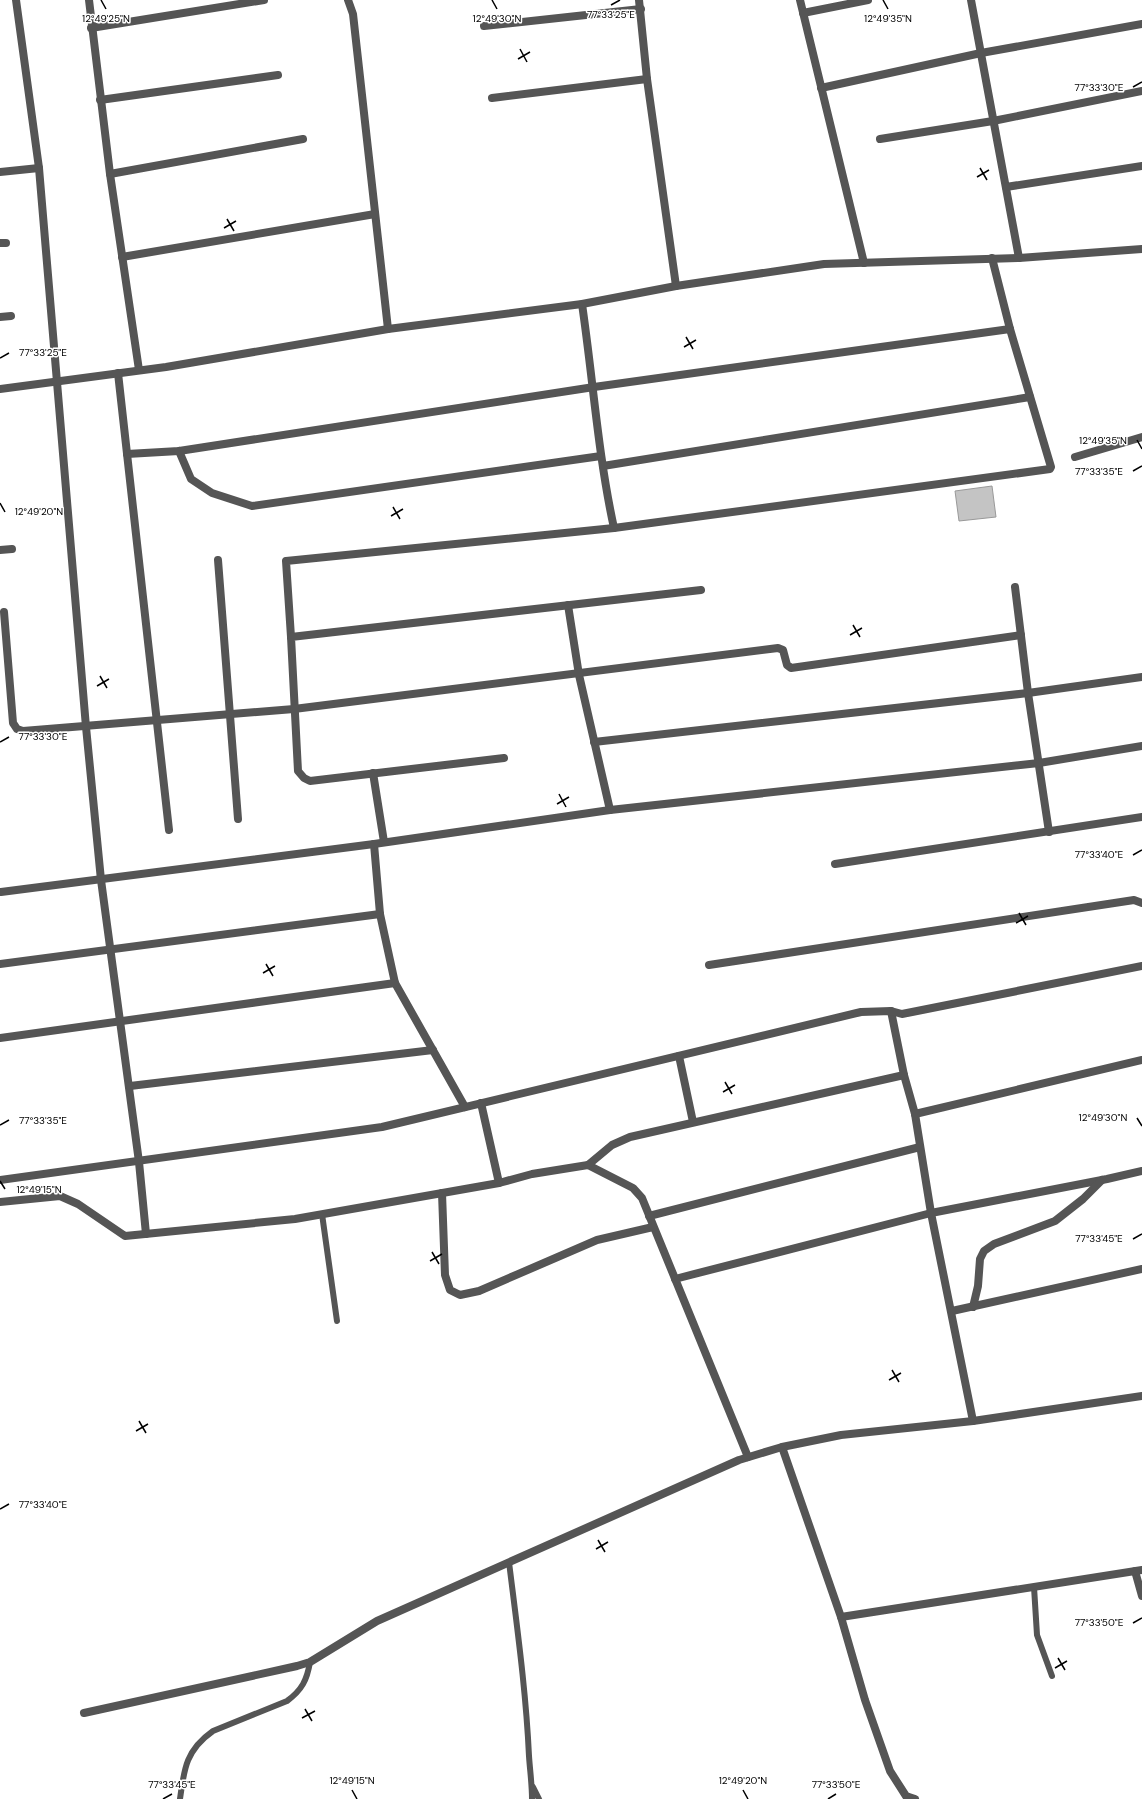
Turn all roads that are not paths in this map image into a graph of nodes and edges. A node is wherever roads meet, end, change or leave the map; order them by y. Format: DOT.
graph roads {
  1 [pos="16,0"];
  2 [pos="89,0"];
  3 [pos="264,0"];
  4 [pos="348,0"];
  5 [pos="639,0"];
  6 [pos="800,0"];
  7 [pos="868,0"];
  8 [pos="971,0"];
  9 [pos="641,9"];
  10 [pos="803,13"];
  11 [pos="1142,24"];
  12 [pos="484,26"];
  13 [pos="91,28"];
  14 [pos="981,53"];
  15 [pos="278,74"];
  16 [pos="646,79"];
  17 [pos="821,88"];
  18 [pos="1142,91"];
  19 [pos="492,98"];
  20 [pos="100,100"];
  21 [pos="993,121"];
  22 [pos="303,139"];
  23 [pos="880,139"];
  24 [pos="1142,166"];
  25 [pos="38,168"];
  26 [pos="0,172"];
  27 [pos="110,174"];
  28 [pos="1006,187"];
  29 [pos="375,214"];
  30 [pos="1142,249"];
  31 [pos="122,257"];
  32 [pos="992,258"];
  33 [pos="1019,258"];
  34 [pos="864,263"];
  35 [pos="676,286"];
  36 [pos="582,304"];
  37 [pos="11,316"];
  38 [pos="0,317"];
  39 [pos="388,329"];
  40 [pos="1010,329"];
  41 [pos="139,370"];
  42 [pos="118,373"];
  43 [pos="56,381"];
  44 [pos="594,387"];
  45 [pos="0,389"];
  46 [pos="1030,397"];
  47 [pos="1142,437"];
  48 [pos="179,451"];
  49 [pos="127,454"];
  50 [pos="601,456"];
  51 [pos="1075,457"];
  52 [pos="603,466"];
  53 [pos="614,528"];
  54 [pos="12,549"];
  55 [pos="0,550"];
  56 [pos="218,560"];
  57 [pos="1015,587"];
  58 [pos="701,590"];
  59 [pos="568,605"];
  60 [pos="4,612"];
  61 [pos="1021,635"];
  62 [pos="291,637"];
  63 [pos="579,675"];
  64 [pos="1142,677"];
  65 [pos="1028,693"];
  66 [pos="294,709"];
  67 [pos="229,715"];
  68 [pos="157,721"];
  69 [pos="86,726"];
  70 [pos="594,742"];
  71 [pos="1142,746"];
  72 [pos="504,758"];
  73 [pos="1039,763"];
  74 [pos="373,773"];
  75 [pos="610,810"];
  76 [pos="1142,817"];
  77 [pos="238,820"];
  78 [pos="169,830"];
  79 [pos="1049,832"];
  80 [pos="384,842"];
  81 [pos="374,844"];
  82 [pos="835,864"];
  83 [pos="101,880"];
  84 [pos="1,892"];
  85 [pos="1142,903"];
  86 [pos="380,914"];
  87 [pos="110,950"];
  88 [pos="0,964"];
  89 [pos="709,965"];
  90 [pos="1142,966"];
  91 [pos="395,983"];
  92 [pos="891,1010"];
  93 [pos="121,1021"];
  94 [pos="0,1038"];
  95 [pos="433,1050"];
  96 [pos="679,1056"];
  97 [pos="1142,1060"];
  98 [pos="904,1075"];
  99 [pos="130,1086"];
  100 [pos="481,1103"];
  101 [pos="465,1107"];
  102 [pos="915,1114"];
  103 [pos="692,1122"];
  104 [pos="920,1147"];
  105 [pos="139,1162"];
  106 [pos="588,1165"];
  107 [pos="1142,1171"];
  108 [pos="0,1180"];
  109 [pos="1102,1180"];
  110 [pos="499,1184"];
  111 [pos="442,1193"];
  112 [pos="0,1202"];
  113 [pos="931,1212"];
  114 [pos="322,1214"];
  115 [pos="649,1216"];
  116 [pos="654,1227"];
  117 [pos="146,1234"];
  118 [pos="1142,1270"];
  119 [pos="675,1279"];
  120 [pos="973,1307"];
  121 [pos="952,1311"];
  122 [pos="337,1322"];
  123 [pos="1142,1396"];
  124 [pos="973,1421"];
  125 [pos="782,1447"];
  126 [pos="748,1457"];
  127 [pos="509,1562"];
  128 [pos="1138,1571"];
  129 [pos="1034,1587"];
  130 [pos="1142,1596"];
  131 [pos="841,1617"];
  132 [pos="310,1662"];
  133 [pos="1052,1676"];
  134 [pos="84,1713"];
  135 [pos="532,1785"];
  136 [pos="180,1799"];
  137 [pos="532,1799"];
  138 [pos="539,1799"];
  139 [pos="915,1799"];
  1 -- 25 [label="street"];
  2 -- 13 [label="street"];
  3 -- 13 [label="street"];
  4 -- 29 [label="street"];
  5 -- 9 [label="street"];
  6 -- 10 [label="street"];
  7 -- 10 [label="street"];
  8 -- 14 [label="street"];
  9 -- 12 [label="street"];
  9 -- 16 [label="street"];
  10 -- 17 [label="street"];
  11 -- 14 [label="street"];
  13 -- 20 [label="street"];
  14 -- 17 [label="street"];
  14 -- 21 [label="street"];
  15 -- 20 [label="street"];
  16 -- 19 [label="street"];
  16 -- 35 [label="street"];
  17 -- 34 [label="street"];
  18 -- 21 [label="street"];
  20 -- 27 [label="street"];
  21 -- 23 [label="street"];
  21 -- 28 [label="street"];
  22 -- 27 [label="street"];
  24 -- 28 [label="street"];
  25 -- 26 [label="street"];
  25 -- 43 [label="street"];
  27 -- 31 [label="street"];
  28 -- 33 [label="street"];
  29 -- 31 [label="street"];
  29 -- 39 [label="street"];
  30 -- 33 [label="street"];
  31 -- 41 [label="street"];
  32 -- 33 [label="street"];
  32 -- 34 [label="street"];
  32 -- 40 [label="street"];
  34 -- 35 [label="street"];
  35 -- 36 [label="street"];
  36 -- 39 [label="street"];
  36 -- 44 [label="street"];
  37 -- 38 [label="street"];
  39 -- 41 [label="street"];
  40 -- 44 [label="street"];
  40 -- 46 [label="street"];
  41 -- 42 [label="street"];
  42 -- 43 [label="street"];
  42 -- 49 [label="street"];
  43 -- 45 [label="street"];
  43 -- 69 [label="street"];
  44 -- 48 [label="street"];
  44 -- 50 [label="street"];
  46 -- 52 [label="street"];
  46 -- 53 [label="street"];
  47 -- 51 [label="street"];
  48 -- 49 [label="street"];
  48 -- 50 [label="street"];
  49 -- 68 [label="street"];
  50 -- 52 [label="street"];
  52 -- 53 [label="street"];
  53 -- 62 [label="street"];
  54 -- 55 [label="street"];
  56 -- 67 [label="street"];
  57 -- 61 [label="street"];
  58 -- 59 [label="street"];
  59 -- 62 [label="street"];
  59 -- 63 [label="street"];
  60 -- 69 [label="street"];
  61 -- 63 [label="street"];
  61 -- 65 [label="street"];
  62 -- 66 [label="street"];
  63 -- 66 [label="street"];
  63 -- 70 [label="street"];
  64 -- 65 [label="street"];
  65 -- 70 [label="street"];
  65 -- 73 [label="street"];
  66 -- 67 [label="street"];
  66 -- 74 [label="street"];
  67 -- 68 [label="street"];
  67 -- 77 [label="street"];
  68 -- 69 [label="street"];
  68 -- 78 [label="street"];
  69 -- 83 [label="street"];
  70 -- 75 [label="street"];
  71 -- 73 [label="street"];
  72 -- 74 [label="street"];
  73 -- 75 [label="street"];
  73 -- 79 [label="street"];
  74 -- 80 [label="street"];
  75 -- 80 [label="street"];
  76 -- 79 [label="street"];
  79 -- 82 [label="street"];
  80 -- 81 [label="street"];
  81 -- 83 [label="street"];
  81 -- 86 [label="street"];
  83 -- 84 [label="street"];
  83 -- 87 [label="street"];
  85 -- 89 [label="street"];
  86 -- 87 [label="street"];
  86 -- 91 [label="street"];
  87 -- 88 [label="street"];
  87 -- 93 [label="street"];
  90 -- 92 [label="street"];
  91 -- 93 [label="street"];
  91 -- 95 [label="street"];
  92 -- 96 [label="street"];
  92 -- 98 [label="street"];
  93 -- 94 [label="street"];
  93 -- 99 [label="street"];
  95 -- 99 [label="street"];
  95 -- 101 [label="street"];
  96 -- 100 [label="street"];
  96 -- 103 [label="street"];
  97 -- 102 [label="street"];
  98 -- 102 [label="street"];
  98 -- 103 [label="street"];
  99 -- 105 [label="street"];
  100 -- 101 [label="street"];
  100 -- 110 [label="street"];
  101 -- 105 [label="street"];
  102 -- 104 [label="street"];
  103 -- 106 [label="street"];
  104 -- 113 [label="street"];
  104 -- 115 [label="street"];
  105 -- 108 [label="street"];
  105 -- 117 [label="street"];
  106 -- 110 [label="street"];
  106 -- 115 [label="street"];
  107 -- 109 [label="street"];
  109 -- 113 [label="street"];
  109 -- 120 [label="street"];
  110 -- 111 [label="street"];
  111 -- 114 [label="street"];
  111 -- 116 [label="street"];
  112 -- 117 [label="street"];
  113 -- 119 [label="street"];
  113 -- 121 [label="street"];
  114 -- 117 [label="street"];
  114 -- 122 [label="lane"];
  115 -- 116 [label="street"];
  116 -- 119 [label="street"];
  118 -- 120 [label="street"];
  119 -- 126 [label="street"];
  120 -- 121 [label="street"];
  121 -- 124 [label="street"];
  123 -- 124 [label="street"];
  124 -- 125 [label="street"];
  125 -- 126 [label="street"];
  125 -- 131 [label="street"];
  126 -- 127 [label="street"];
  127 -- 132 [label="street"];
  127 -- 135 [label="lane"];
  128 -- 129 [label="street"];
  128 -- 130 [label="street"];
  129 -- 131 [label="street"];
  129 -- 133 [label="lane"];
  131 -- 139 [label="street"];
  132 -- 134 [label="street"];
  132 -- 136 [label="lane"];
  135 -- 137 [label="lane"];
  135 -- 138 [label="lane"];
}
